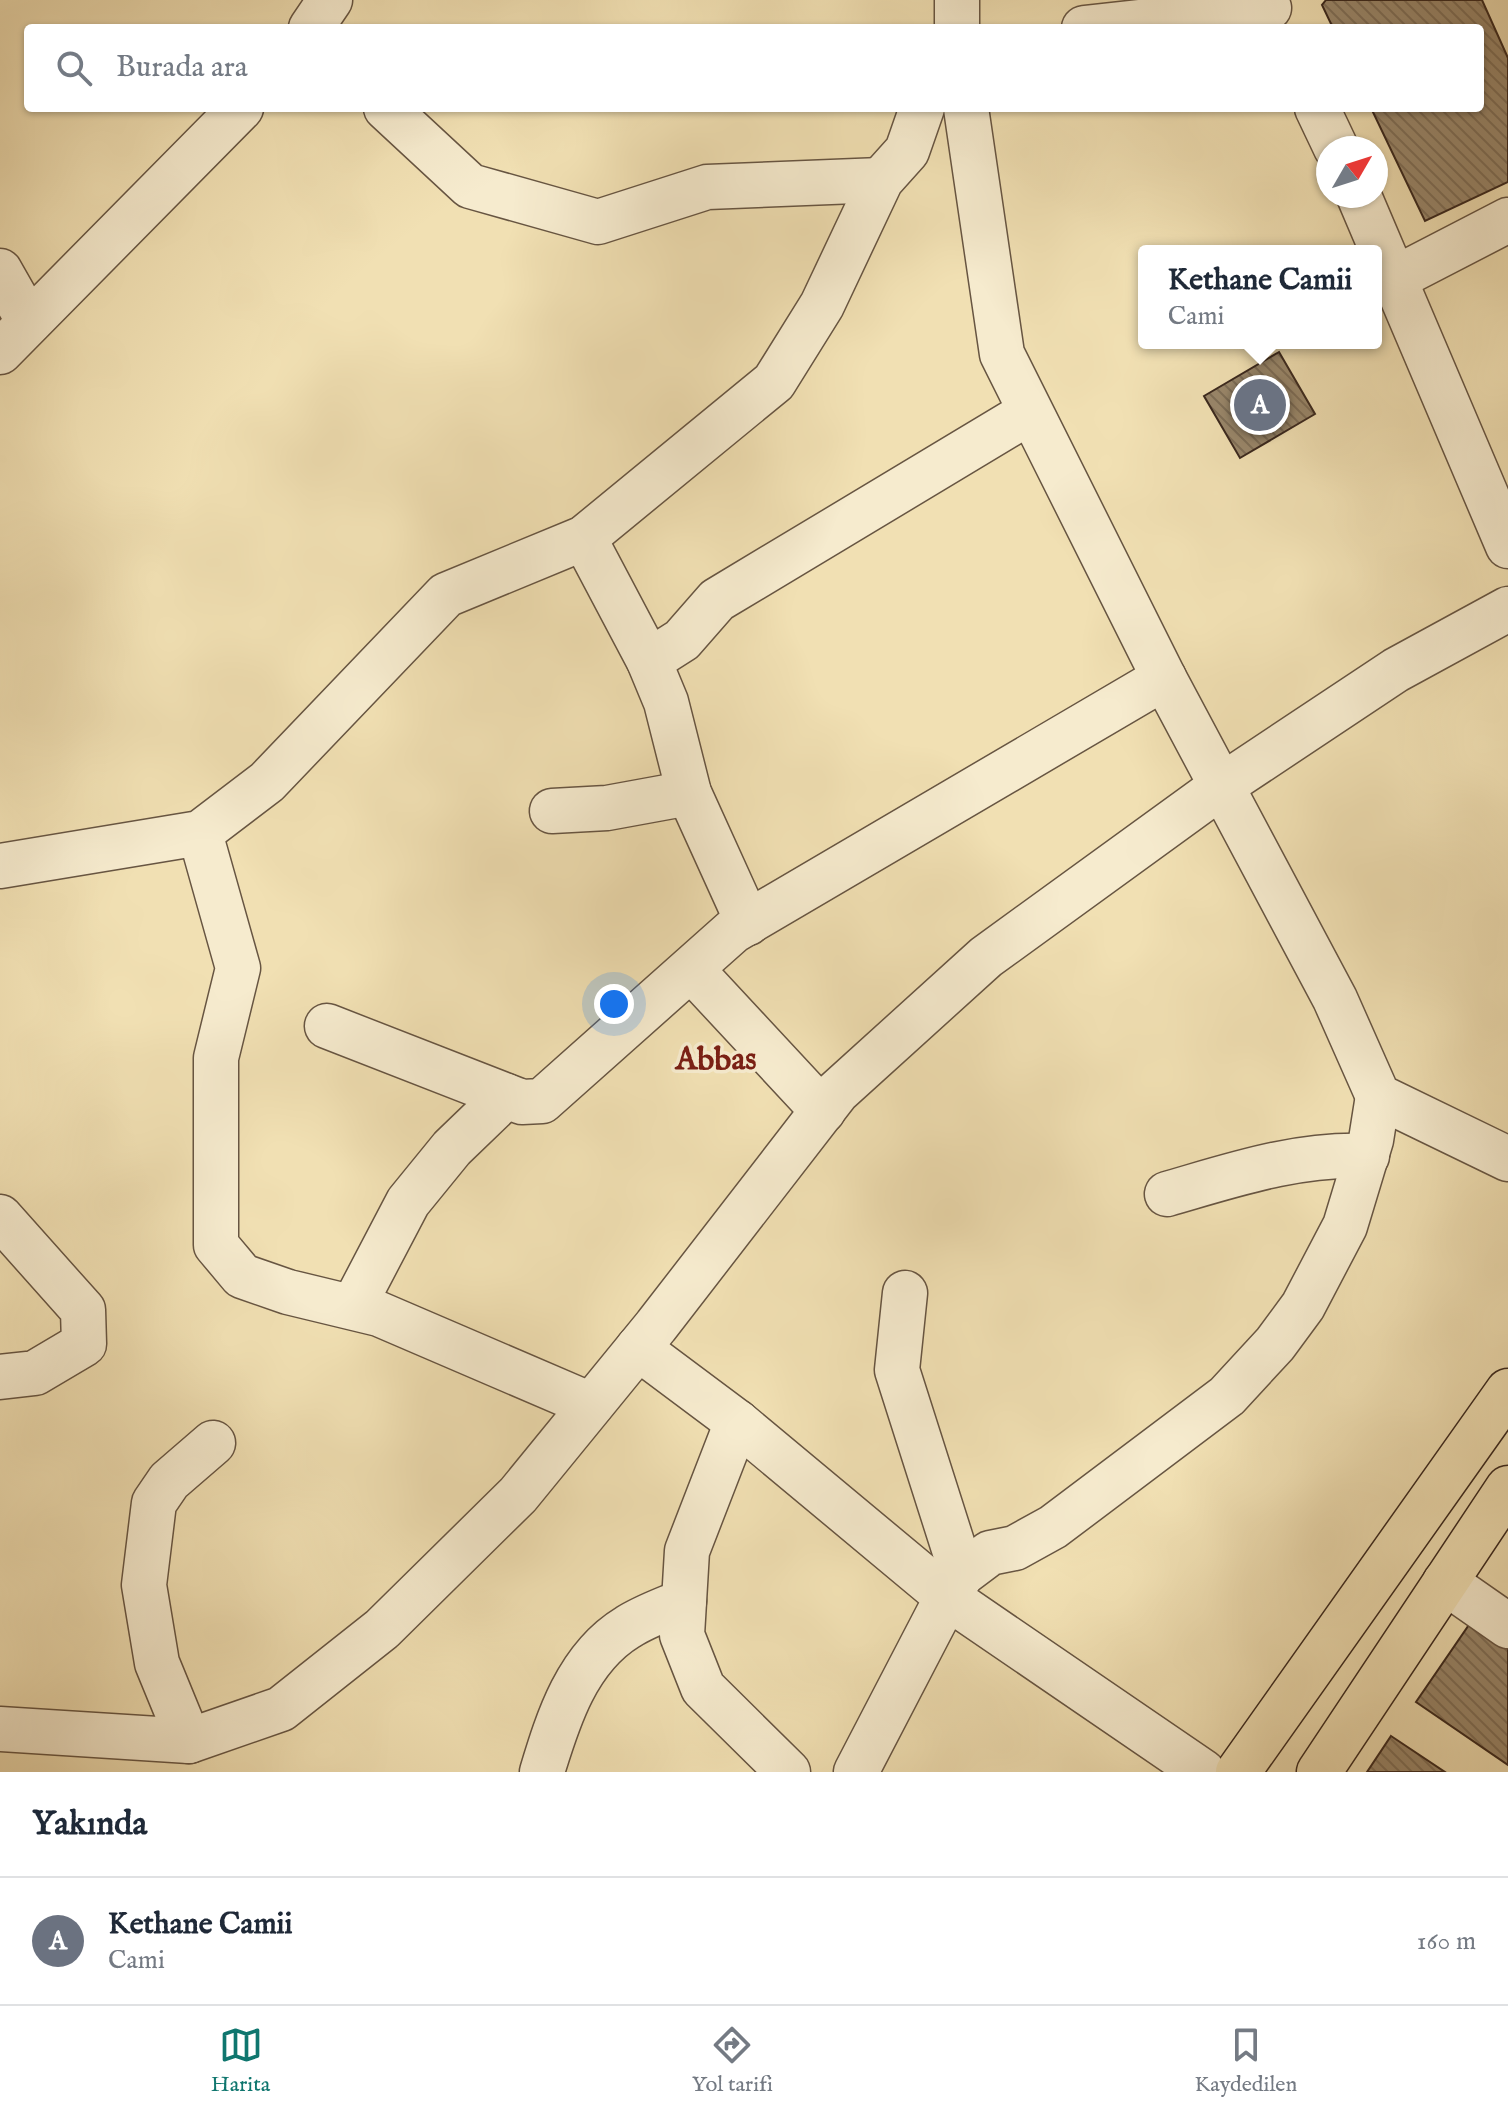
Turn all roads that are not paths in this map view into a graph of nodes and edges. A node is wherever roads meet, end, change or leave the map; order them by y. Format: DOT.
graph roads {
  1 [pos="957,0"];
  2 [pos="1274,12"];
  3 [pos="957,24"];
  4 [pos="1132,24"];
  5 [pos="237,112"];
  6 [pos="390,112"];
  7 [pos="921,112"];
  8 [pos="967,112"];
  9 [pos="1319,112"];
  10 [pos="1330,136"];
  11 [pos="881,180"];
  12 [pos="1364,208"];
  13 [pos="1508,220"];
  14 [pos="1381,245"];
  15 [pos="1382,247"];
  16 [pos="0,271"];
  17 [pos="1396,278"];
  18 [pos="15,337"];
  19 [pos="1030,412"];
  20 [pos="584,538"];
  21 [pos="1508,546"];
  22 [pos="1508,609"];
  23 [pos="649,661"];
  24 [pos="1164,678"];
  25 [pos="1223,785"];
  26 [pos="689,793"];
  27 [pos="552,811"];
  28 [pos="200,833"];
  29 [pos="0,866"];
  30 [pos="748,923"];
  31 [pos="691,969"];
  32 [pos="327,1026"];
  33 [pos="506,1096"];
  34 [pos="1378,1096"];
  35 [pos="823,1111"];
  36 [pos="1367,1156"];
  37 [pos="1508,1159"];
  38 [pos="1167,1194"];
  39 [pos="0,1217"];
  40 [pos="905,1293"];
  41 [pos="353,1307"];
  42 [pos="638,1348"];
  43 [pos="0,1377"];
  44 [pos="1508,1391"];
  45 [pos="591,1405"];
  46 [pos="737,1422"];
  47 [pos="213,1443"];
  48 [pos="1508,1488"];
  49 [pos="1445,1582"];
  50 [pos="955,1585"];
  51 [pos="684,1601"];
  52 [pos="1508,1626"];
  53 [pos="0,1729"];
  54 [pos="189,1741"];
  55 [pos="542,1772"];
  56 [pos="788,1772"];
  57 [pos="856,1772"];
  58 [pos="1203,1772"];
  59 [pos="1238,1772"];
  60 [pos="1319,1772"];
  1 -- 3 [label="street"];
  2 -- 4 [label="street"];
  5 -- 18 [label="street"];
  6 -- 11 [label="street"];
  7 -- 11 [label="street"];
  8 -- 19 [label="street"];
  9 -- 10 [label="street"];
  11 -- 20 [label="street"];
  12 -- 14 [label="street"];
  13 -- 17 [label="street"];
  15 -- 17 [label="street"];
  16 -- 18 [label="street"];
  17 -- 21 [label="street"];
  19 -- 23 [label="street"];
  19 -- 24 [label="street"];
  20 -- 23 [label="street"];
  20 -- 28 [label="street"];
  22 -- 25 [label="street"];
  23 -- 26 [label="street"];
  24 -- 25 [label="street"];
  24 -- 30 [label="street"];
  25 -- 34 [label="street"];
  25 -- 35 [label="street"];
  26 -- 27 [label="street"];
  26 -- 30 [label="street"];
  28 -- 29 [label="street"];
  28 -- 41 [label="street"];
  30 -- 31 [label="street"];
  31 -- 33 [label="street"];
  31 -- 35 [label="street"];
  32 -- 33 [label="street"];
  33 -- 41 [label="street"];
  34 -- 36 [label="street"];
  34 -- 37 [label="street"];
  35 -- 42 [label="street"];
  36 -- 38 [label="street"];
  36 -- 50 [label="street"];
  39 -- 43 [label="street"];
  40 -- 50 [label="street"];
  41 -- 45 [label="street"];
  42 -- 45 [label="street"];
  42 -- 46 [label="street"];
  44 -- 59 [label="main road"];
  45 -- 54 [label="street"];
  46 -- 50 [label="street"];
  46 -- 51 [label="street"];
  47 -- 54 [label="street"];
  48 -- 49 [label="main road"];
  49 -- 52 [label="street"];
  49 -- 60 [label="main road"];
  50 -- 57 [label="street"];
  50 -- 58 [label="street"];
  51 -- 55 [label="street"];
  51 -- 56 [label="street"];
  53 -- 54 [label="street"];
}
